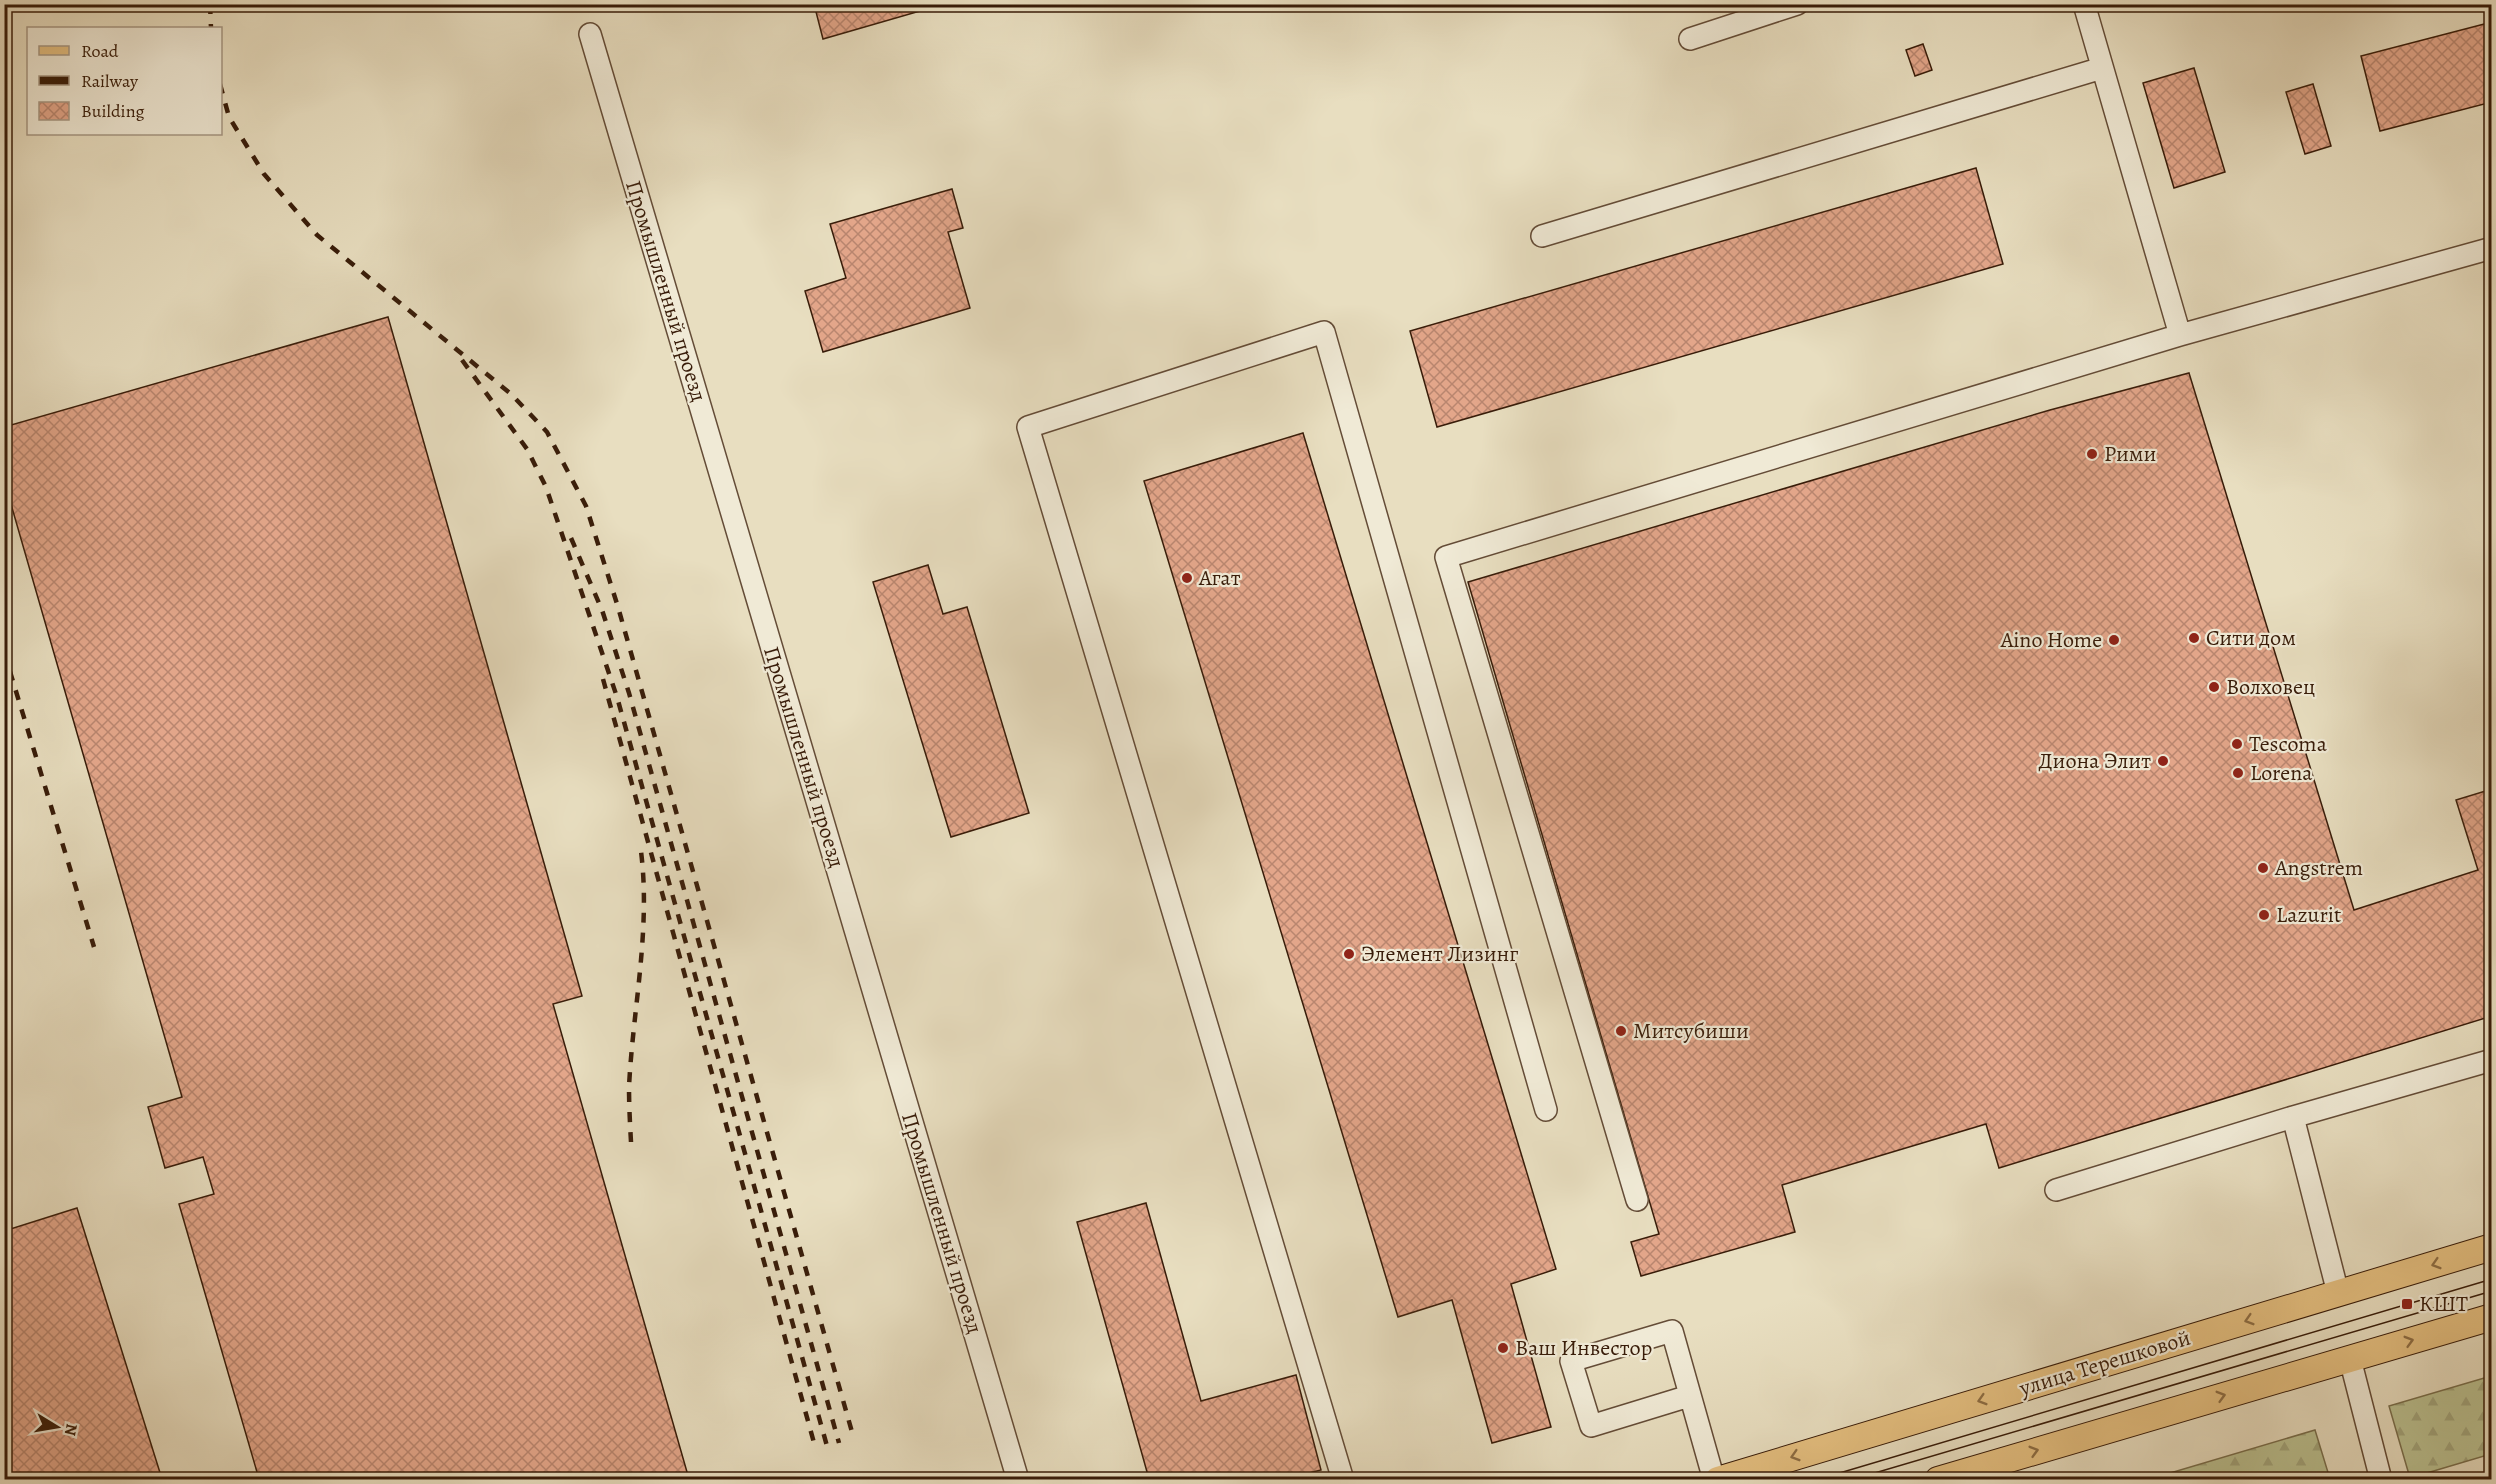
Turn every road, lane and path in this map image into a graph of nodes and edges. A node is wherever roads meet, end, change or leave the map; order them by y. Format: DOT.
graph roads {
  1 [pos="1797,4"];
  2 [pos="2084,4"];
  3 [pos="590,34"];
  4 [pos="1690,39"];
  5 [pos="2102,68"];
  6 [pos="1542,236"];
  7 [pos="2492,248"];
  8 [pos="2180,335"];
  9 [pos="2492,1060"];
  10 [pos="1546,1110"];
  11 [pos="2293,1117"];
  12 [pos="2056,1190"];
  13 [pos="1637,1200"];
  14 [pos="2492,1247"];
  15 [pos="2338,1293"];
  16 [pos="2492,1317"];
  17 [pos="2350,1359"];
  18 [pos="1689,1396"];
  19 [pos="1018,1479"];
  20 [pos="1343,1479"];
  21 [pos="1716,1479"];
  22 [pos="1938,1479"];
  23 [pos="2381,1479"];
  1 -- 4 [label="lane"];
  2 -- 5 [label="lane"];
  3 -- 19 [label="lane, Промышленный проезд"];
  5 -- 6 [label="lane"];
  5 -- 8 [label="lane"];
  7 -- 8 [label="lane"];
  8 -- 13 [label="lane"];
  9 -- 11 [label="lane"];
  10 -- 20 [label="lane"];
  11 -- 12 [label="lane"];
  11 -- 15 [label="lane"];
  14 -- 15 [label="main road, улица Терешковой, one-way"];
  15 -- 21 [label="main road, улица Терешковой, one-way"];
  17 -- 16 [label="main road, one-way"];
  22 -- 17 [label="main road, one-way"];
  17 -- 23 [label="lane"];
  18 -- 18 [label="lane"];
  18 -- 21 [label="lane"];
}
